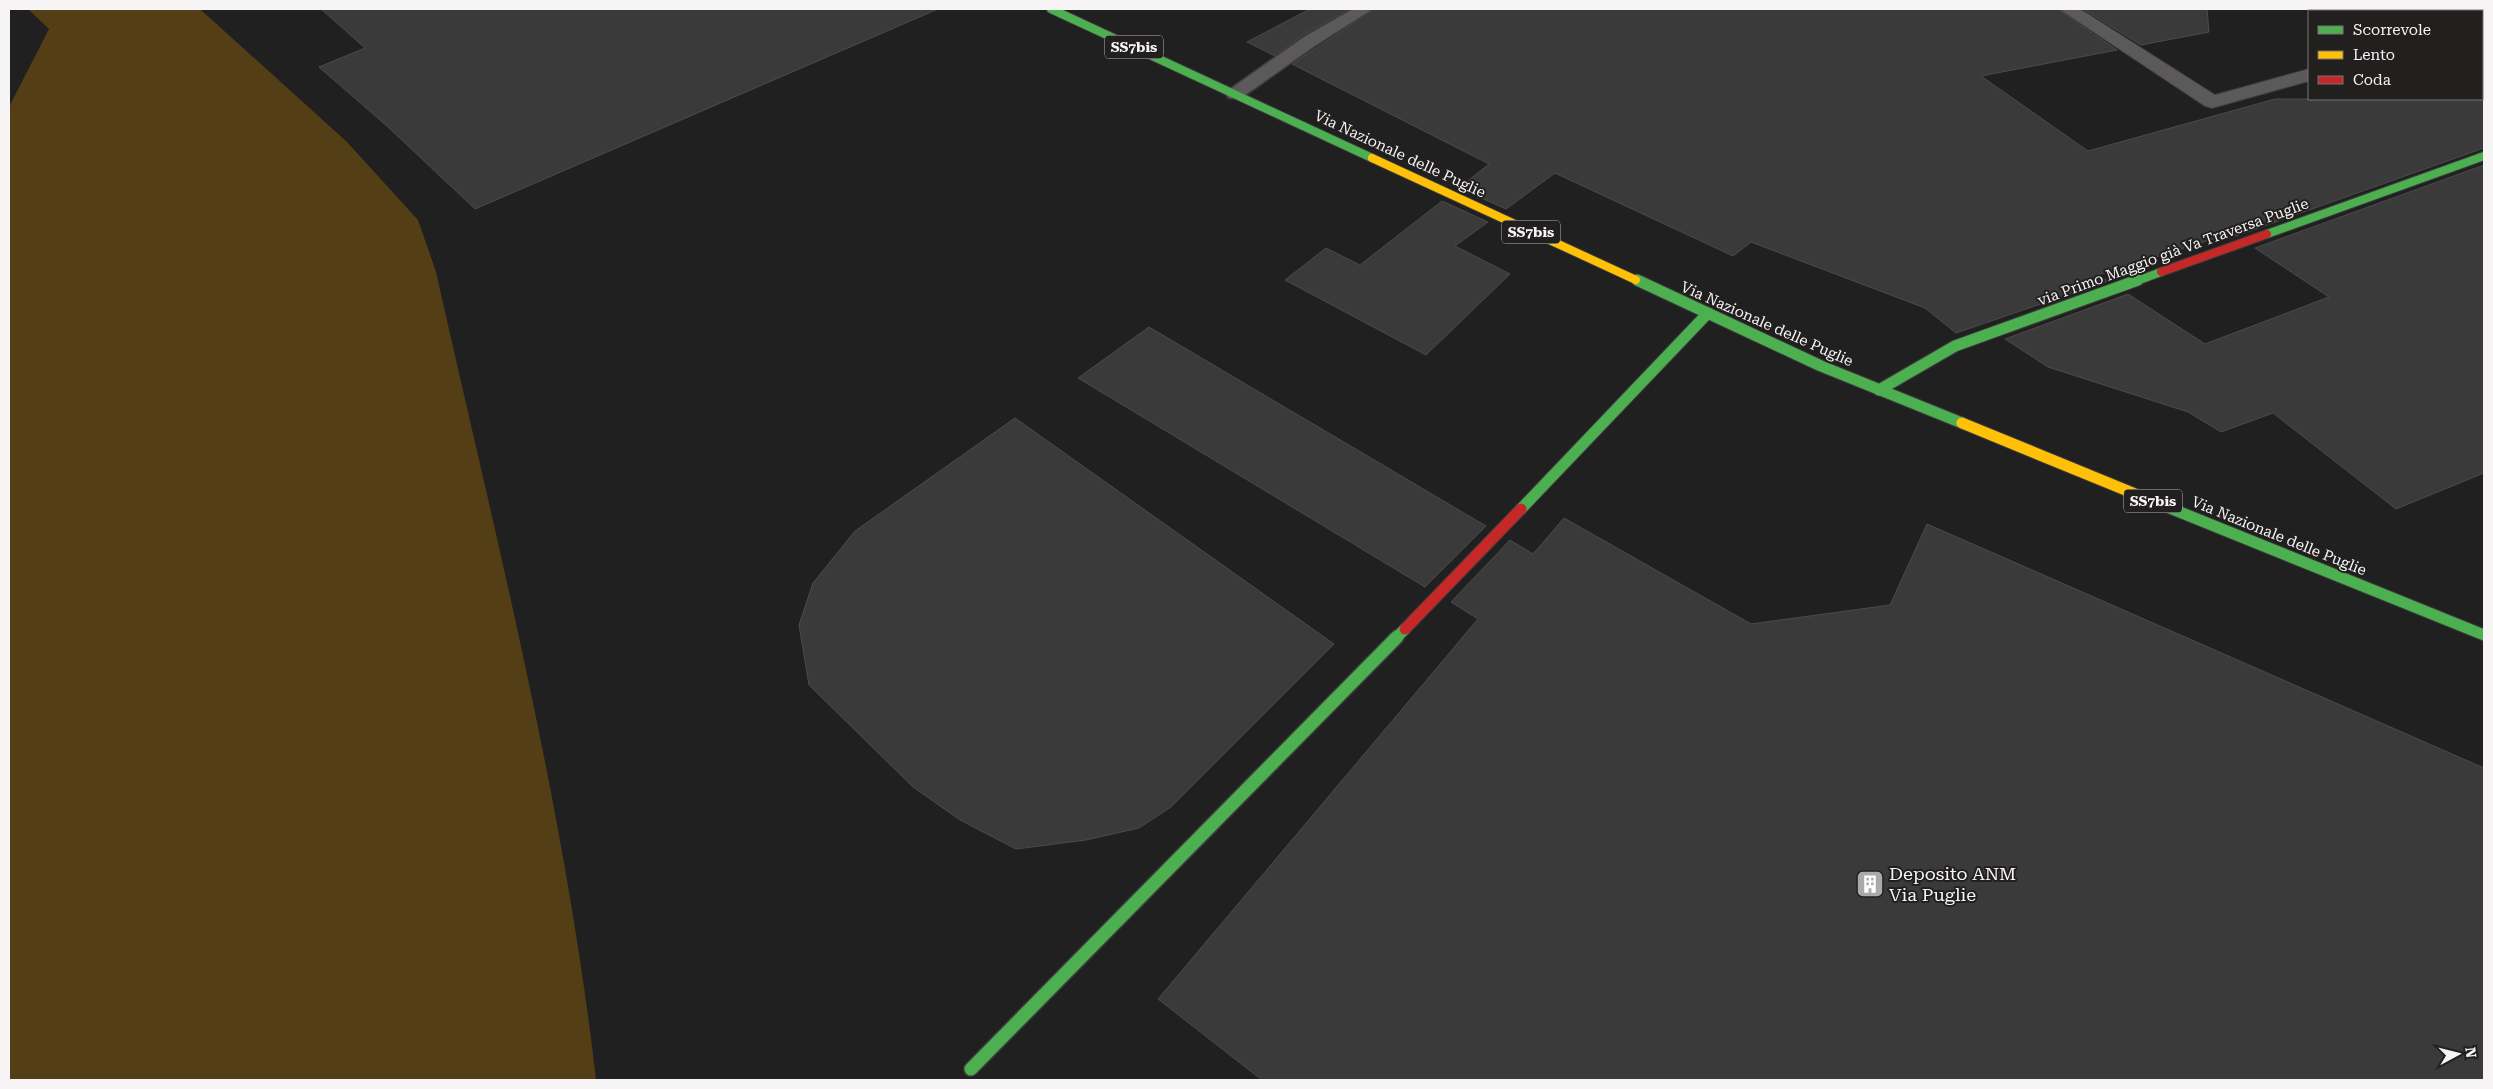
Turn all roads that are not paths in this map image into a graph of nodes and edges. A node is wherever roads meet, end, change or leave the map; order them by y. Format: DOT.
graph roads {
  1 [pos="1051,9"];
  2 [pos="1365,9"];
  3 [pos="2068,9"];
  4 [pos="2308,75"];
  5 [pos="1235,94"];
  6 [pos="2484,156"];
  7 [pos="1708,314"];
  8 [pos="1879,390"];
  9 [pos="2484,635"];
  10 [pos="979,1075"];
  1 -- 5 [label="street, Via Nazionale delle Puglie / SS7bis"];
  2 -- 5 [label="lane"];
  3 -- 4 [label="street"];
  5 -- 7 [label="street, Via Nazionale delle Puglie / SS7bis"];
  6 -- 8 [label="street, via Primo Maggio già Va Traversa Puglie"];
  7 -- 8 [label="street, Via Nazionale delle Puglie / SS7bis"];
  7 -- 10 [label="street"];
  8 -- 9 [label="street, Via Nazionale delle Puglie / SS7bis"];
}
